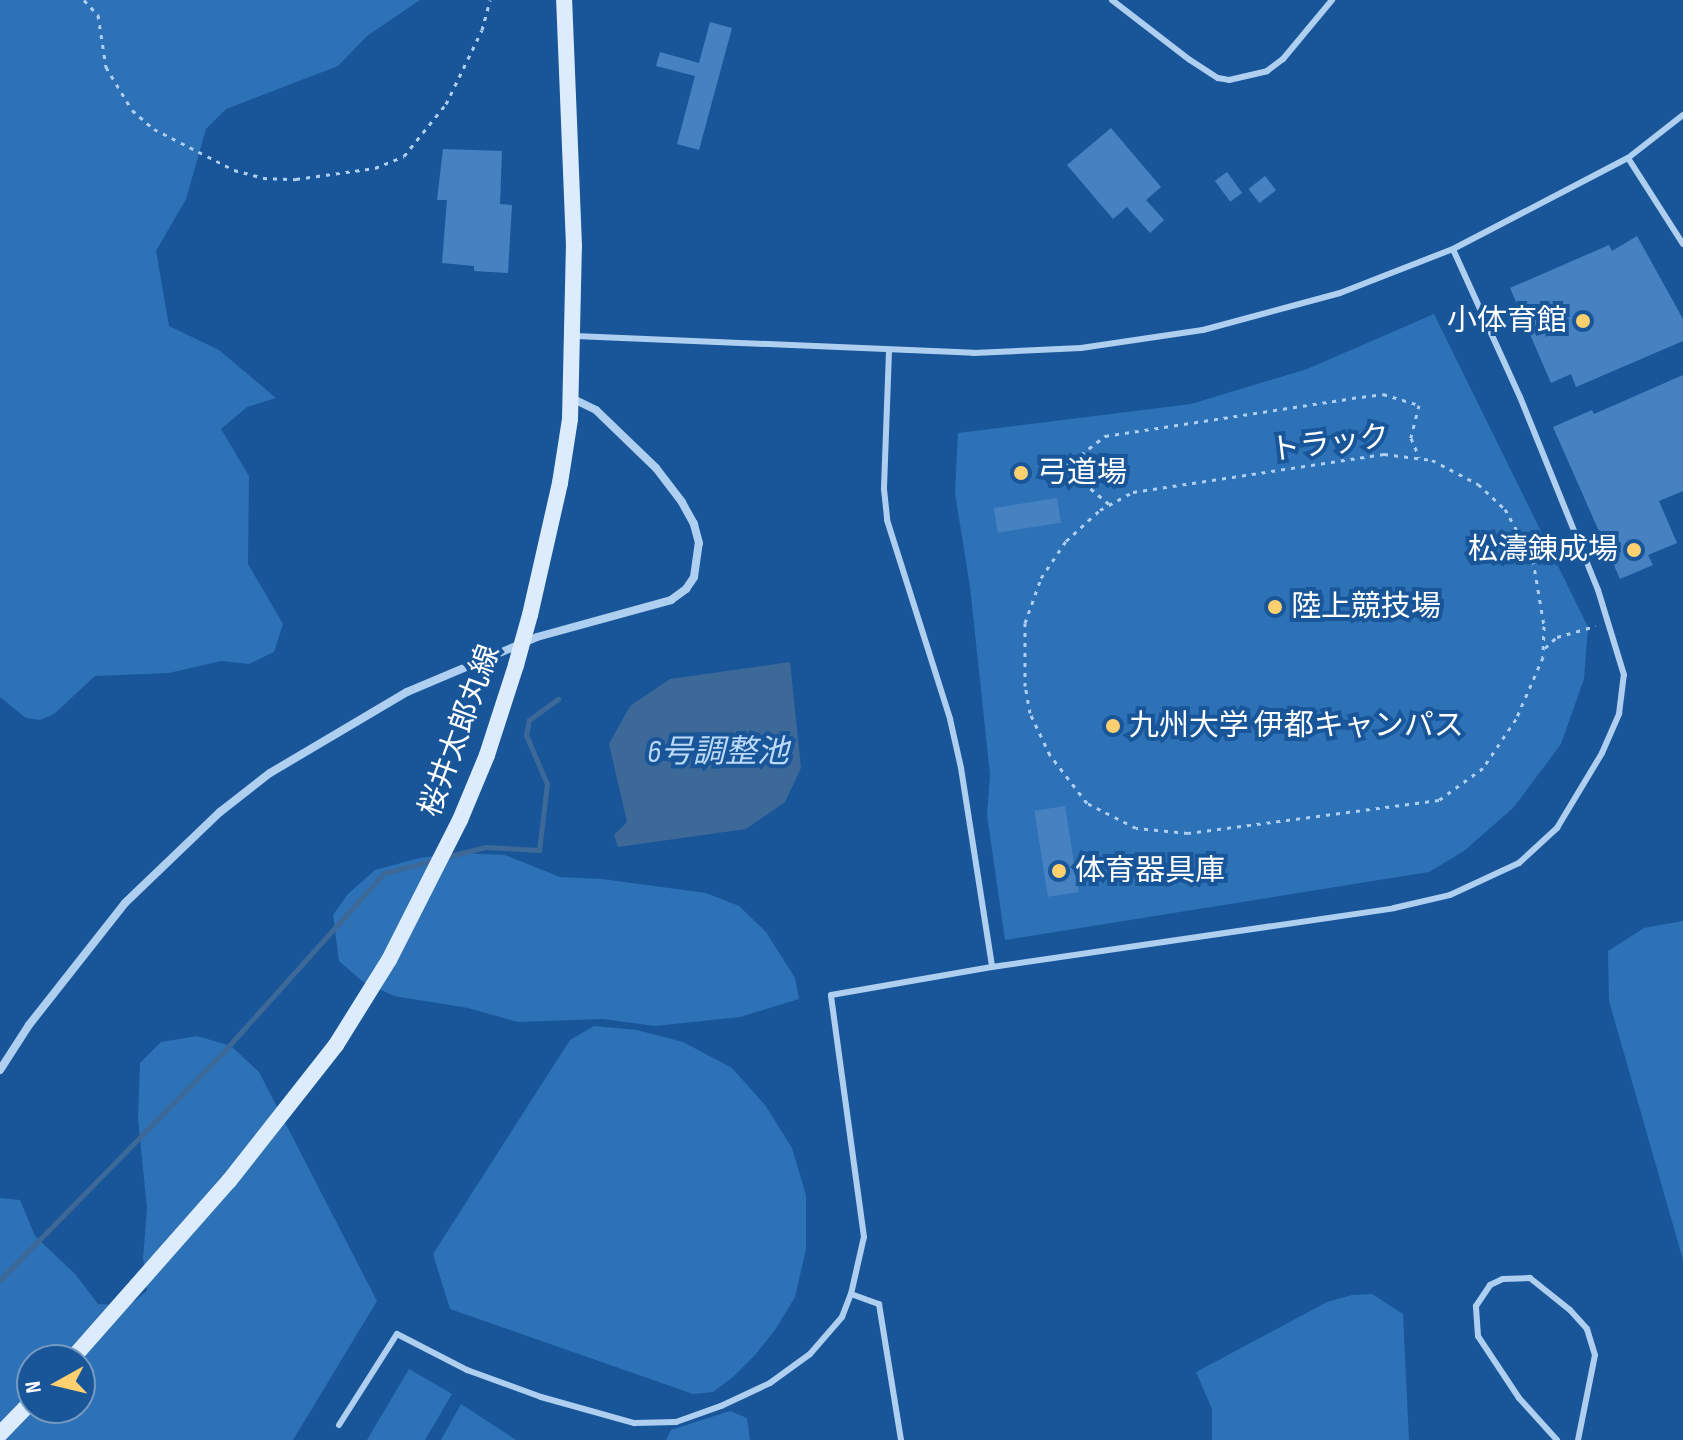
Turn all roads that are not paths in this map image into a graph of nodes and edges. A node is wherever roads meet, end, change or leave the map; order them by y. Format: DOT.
graph roads {
  1 [pos="564,0"];
  2 [pos="1112,0"];
  3 [pos="1332,0"];
  4 [pos="1683,115"];
  5 [pos="1628,158"];
  6 [pos="1683,226"];
  7 [pos="1675,231"];
  8 [pos="1683,244"];
  9 [pos="1453,249"];
  10 [pos="573,336"];
  11 [pos="889,351"];
  12 [pos="570,397"];
  13 [pos="992,967"];
  14 [pos="0,1070"];
  15 [pos="851,1294"];
  16 [pos="85,1344"];
  17 [pos="16,1418"];
  18 [pos="339,1425"];
  19 [pos="0,1434"];
  20 [pos="901,1440"];
  21 [pos="1557,1440"];
  22 [pos="1578,1440"];
  1 -- 10 [label="main road, 桜井太郎丸線"];
  2 -- 3 [label="lane"];
  4 -- 5 [label="lane"];
  5 -- 7 [label="lane"];
  5 -- 9 [label="lane"];
  6 -- 7 [label="lane"];
  7 -- 8 [label="lane"];
  9 -- 11 [label="lane"];
  9 -- 13 [label="lane"];
  10 -- 11 [label="lane"];
  10 -- 12 [label="main road, 桜井太郎丸線"];
  11 -- 13 [label="lane"];
  12 -- 14 [label="street"];
  12 -- 16 [label="main road, 桜井太郎丸線, bridge"];
  13 -- 15 [label="lane"];
  15 -- 18 [label="lane"];
  15 -- 20 [label="lane"];
  17 -- 19 [label="main road"];
  21 -- 22 [label="lane"];
}
